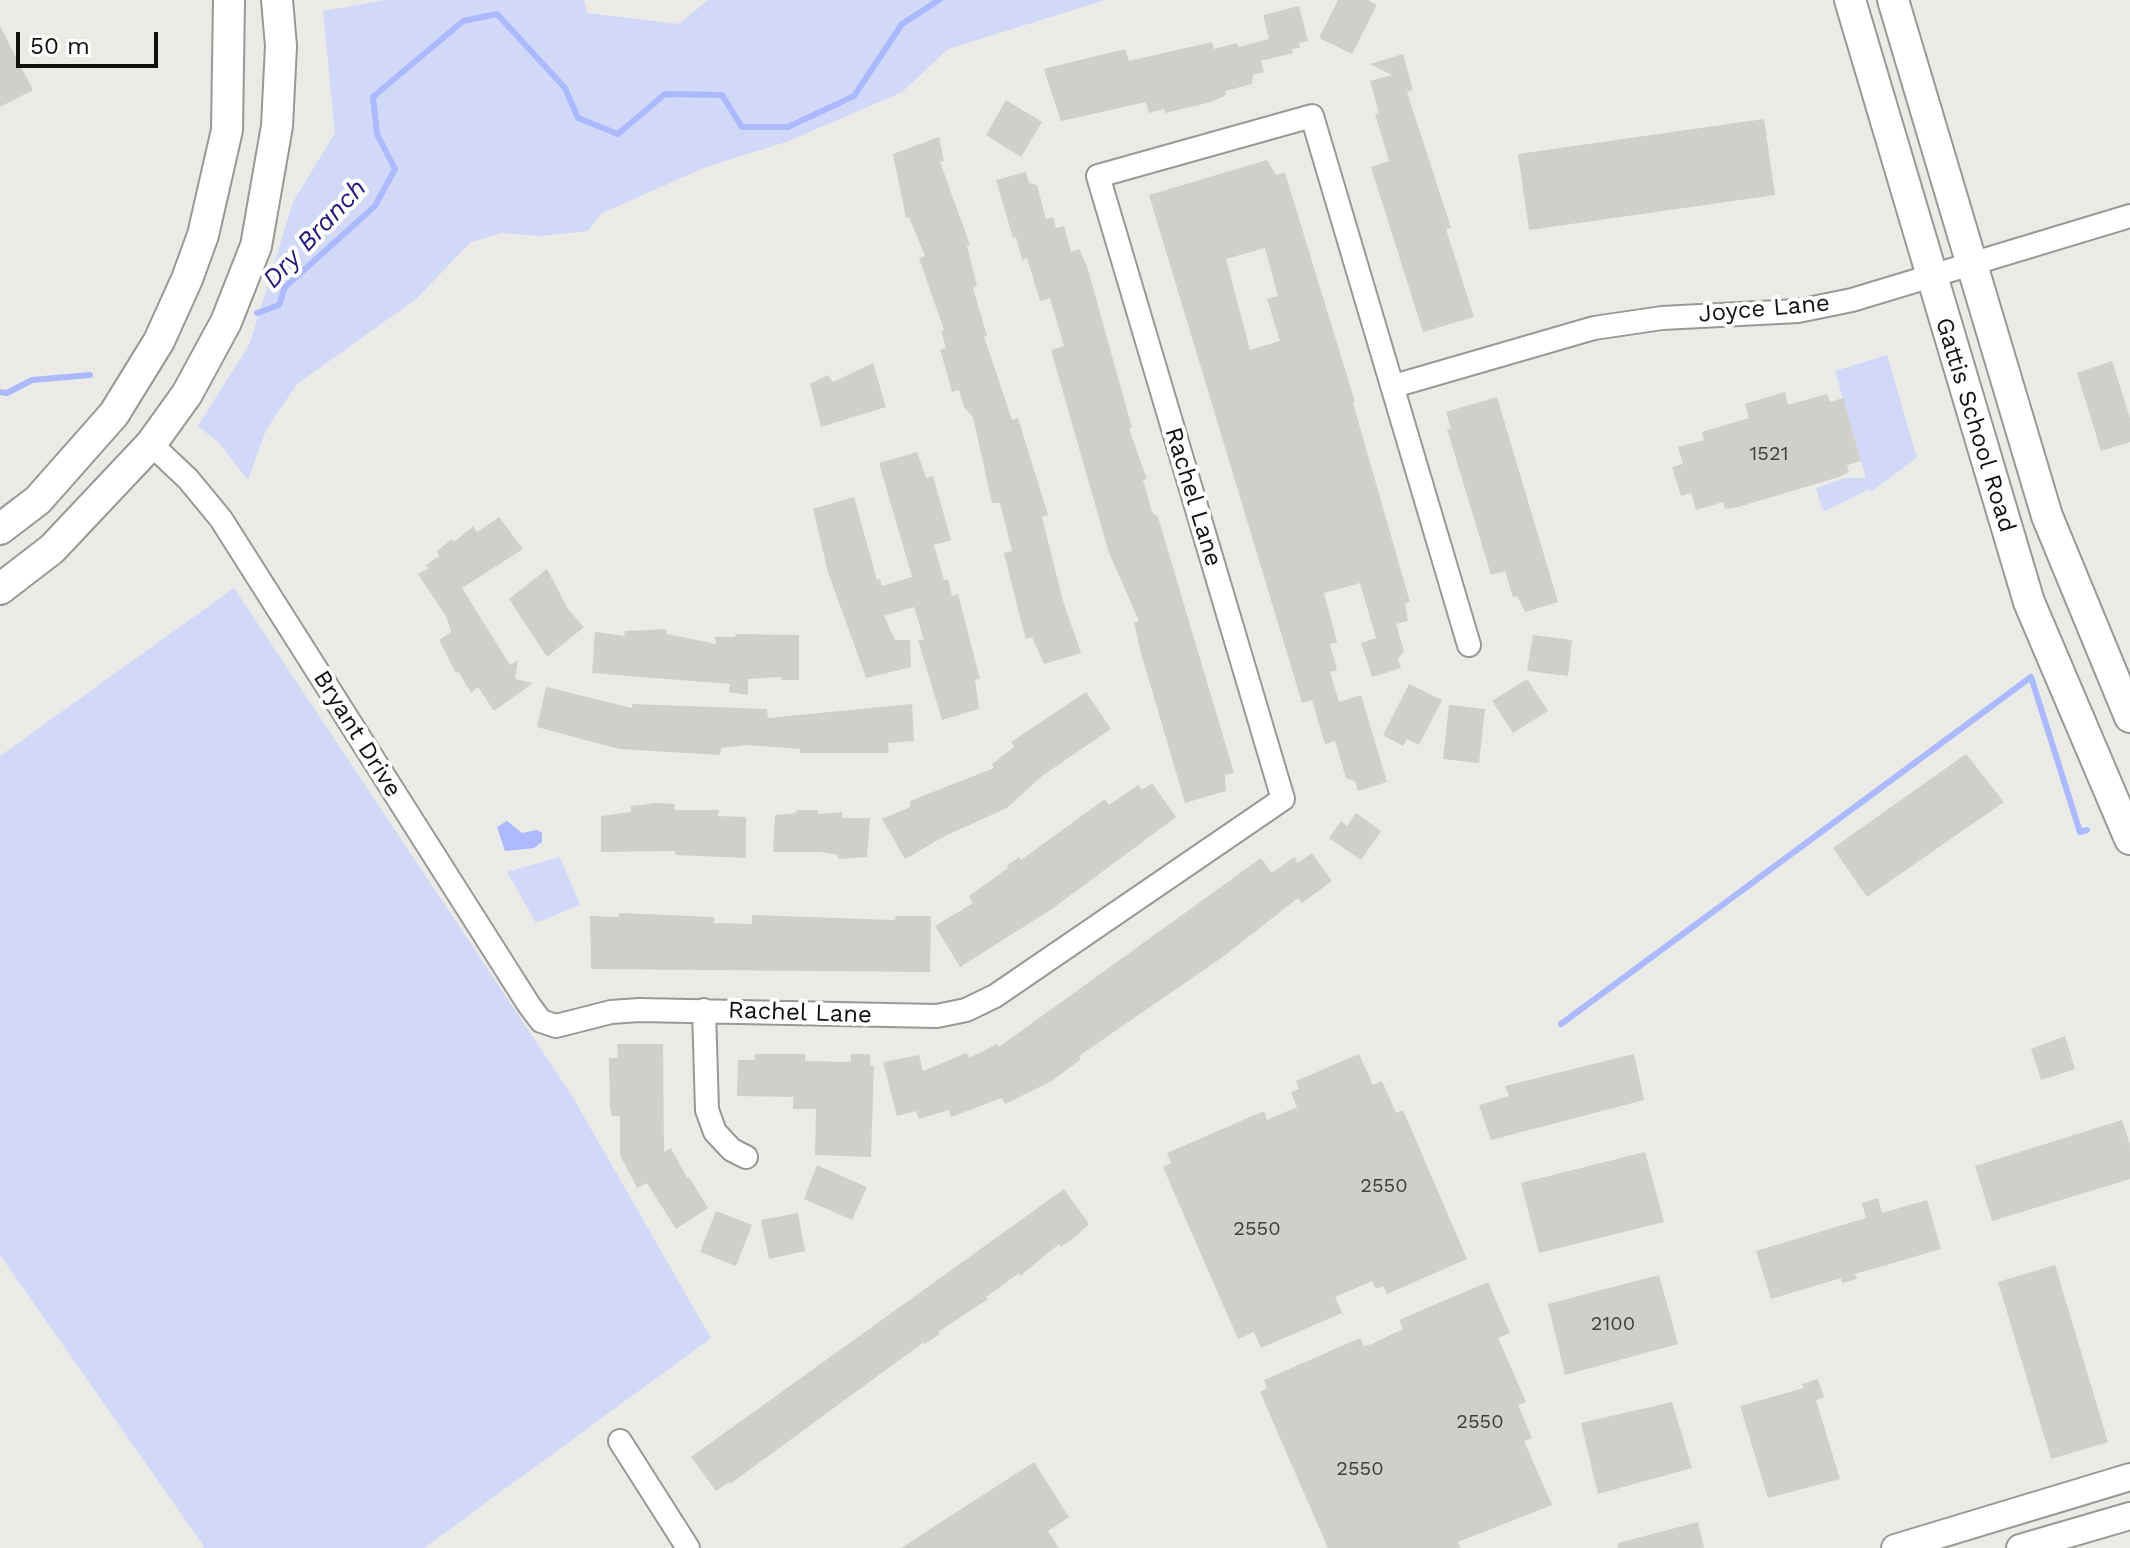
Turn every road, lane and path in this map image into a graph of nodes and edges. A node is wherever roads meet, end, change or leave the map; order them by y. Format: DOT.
graph roads {
  1 [pos="229,0"];
  2 [pos="277,0"];
  3 [pos="1850,0"];
  4 [pos="1893,0"];
  5 [pos="2130,216"];
  6 [pos="1971,263"];
  7 [pos="1931,276"];
  8 [pos="1394,386"];
  9 [pos="151,444"];
  10 [pos="0,529"];
  11 [pos="0,589"];
  12 [pos="1469,645"];
  13 [pos="2130,717"];
  14 [pos="2130,839"];
  15 [pos="704,1010"];
  16 [pos="556,1026"];
  17 [pos="746,1157"];
  18 [pos="620,1441"];
  19 [pos="2130,1477"];
  20 [pos="2130,1516"];
  21 [pos="688,1548"];
  22 [pos="1895,1548"];
  23 [pos="2020,1548"];
  1 -- 10 [label="main road"];
  2 -- 9 [label="main road"];
  3 -- 7 [label="main road, Gattis School Road"];
  4 -- 6 [label="main road, Gattis School Road"];
  5 -- 6 [label="street, Joyce Lane"];
  6 -- 7 [label="street, Joyce Lane"];
  6 -- 13 [label="main road, Gattis School Road"];
  7 -- 8 [label="street, Joyce Lane"];
  7 -- 14 [label="main road, Gattis School Road"];
  8 -- 12 [label="street, Rachel Lane"];
  8 -- 15 [label="street, Rachel Lane"];
  9 -- 11 [label="main road"];
  9 -- 16 [label="street, Bryant Drive"];
  15 -- 16 [label="street, Rachel Lane"];
  15 -- 17 [label="street"];
  18 -- 21 [label="street"];
  19 -- 22 [label="street"];
  20 -- 23 [label="street"];
}
